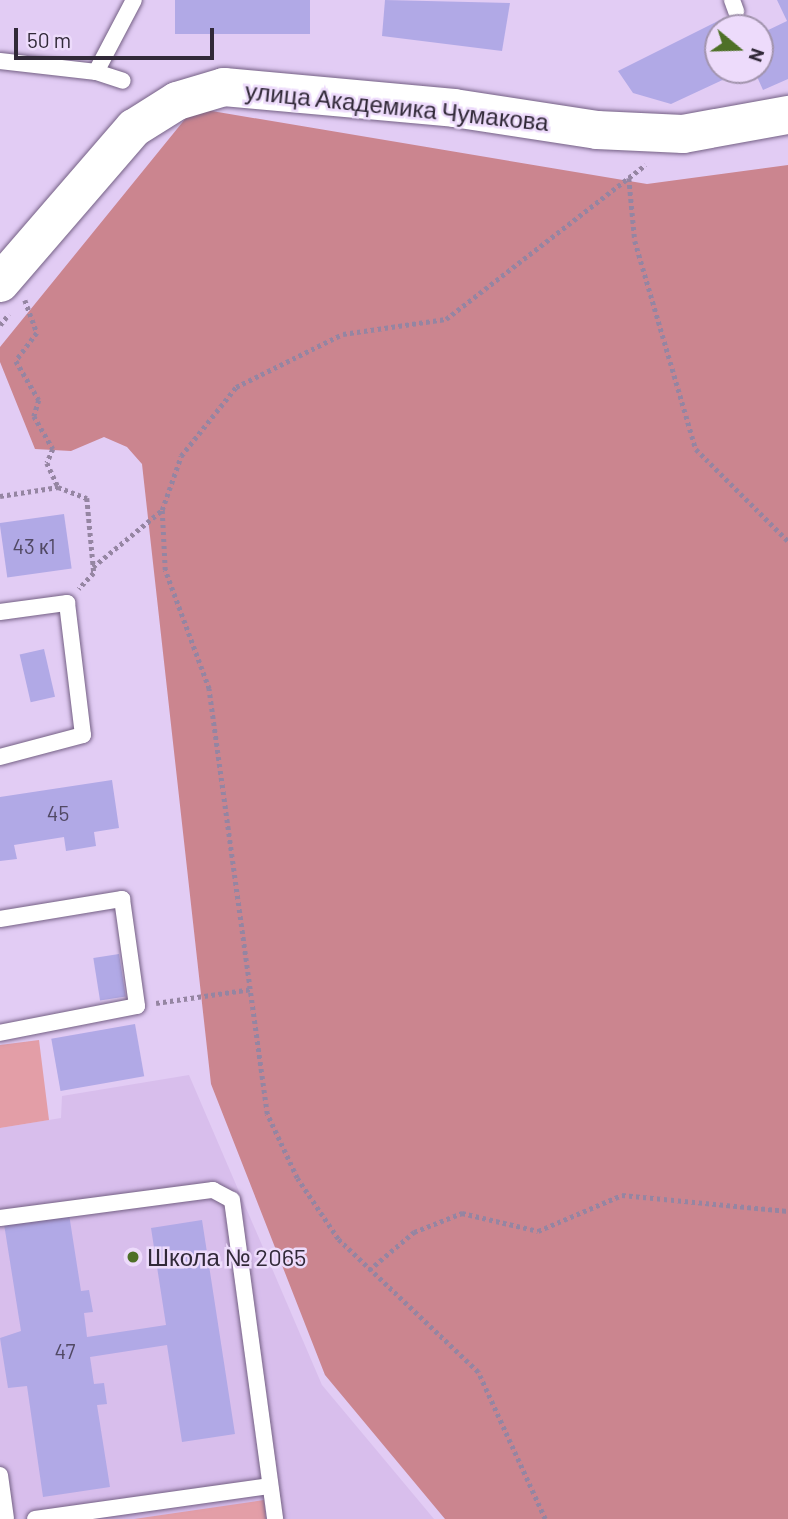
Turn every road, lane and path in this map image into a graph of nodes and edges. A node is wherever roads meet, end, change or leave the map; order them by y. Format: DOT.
graph roads {
  1 [pos="134,0"];
  2 [pos="0,61"];
  3 [pos="96,72"];
  4 [pos="123,81"];
  5 [pos="788,115"];
  6 [pos="638,157"];
  7 [pos="629,177"];
  8 [pos="0,283"];
  9 [pos="0,325"];
  10 [pos="58,487"];
  11 [pos="0,496"];
  12 [pos="162,510"];
  13 [pos="788,541"];
  14 [pos="93,567"];
  15 [pos="67,603"];
  16 [pos="0,612"];
  17 [pos="0,757"];
  18 [pos="0,919"];
  19 [pos="252,989"];
  20 [pos="138,1006"];
  21 [pos="0,1033"];
  22 [pos="788,1211"];
  23 [pos="0,1218"];
  24 [pos="369,1270"];
  25 [pos="0,1475"];
  26 [pos="269,1486"];
  27 [pos="6,1519"];
  28 [pos="35,1519"];
  29 [pos="275,1519"];
  30 [pos="545,1519"];
  1 -- 3 [label="lane"];
  2 -- 3 [label="lane"];
  3 -- 4 [label="lane"];
  5 -- 8 [label="street, улица Академика Чумакова"];
  6 -- 7 [label="path"];
  7 -- 12 [label="path"];
  7 -- 13 [label="path"];
  9 -- 10 [label="path"];
  10 -- 11 [label="path"];
  10 -- 14 [label="path"];
  12 -- 14 [label="path"];
  12 -- 19 [label="path"];
  14 -- 15 [label="path"];
  15 -- 16 [label="lane"];
  15 -- 17 [label="lane"];
  18 -- 20 [label="lane"];
  19 -- 20 [label="path"];
  19 -- 24 [label="path"];
  20 -- 21 [label="lane"];
  22 -- 24 [label="path"];
  23 -- 26 [label="lane"];
  24 -- 30 [label="path"];
  25 -- 27 [label="lane"];
  26 -- 28 [label="lane"];
  26 -- 29 [label="lane"];
}
